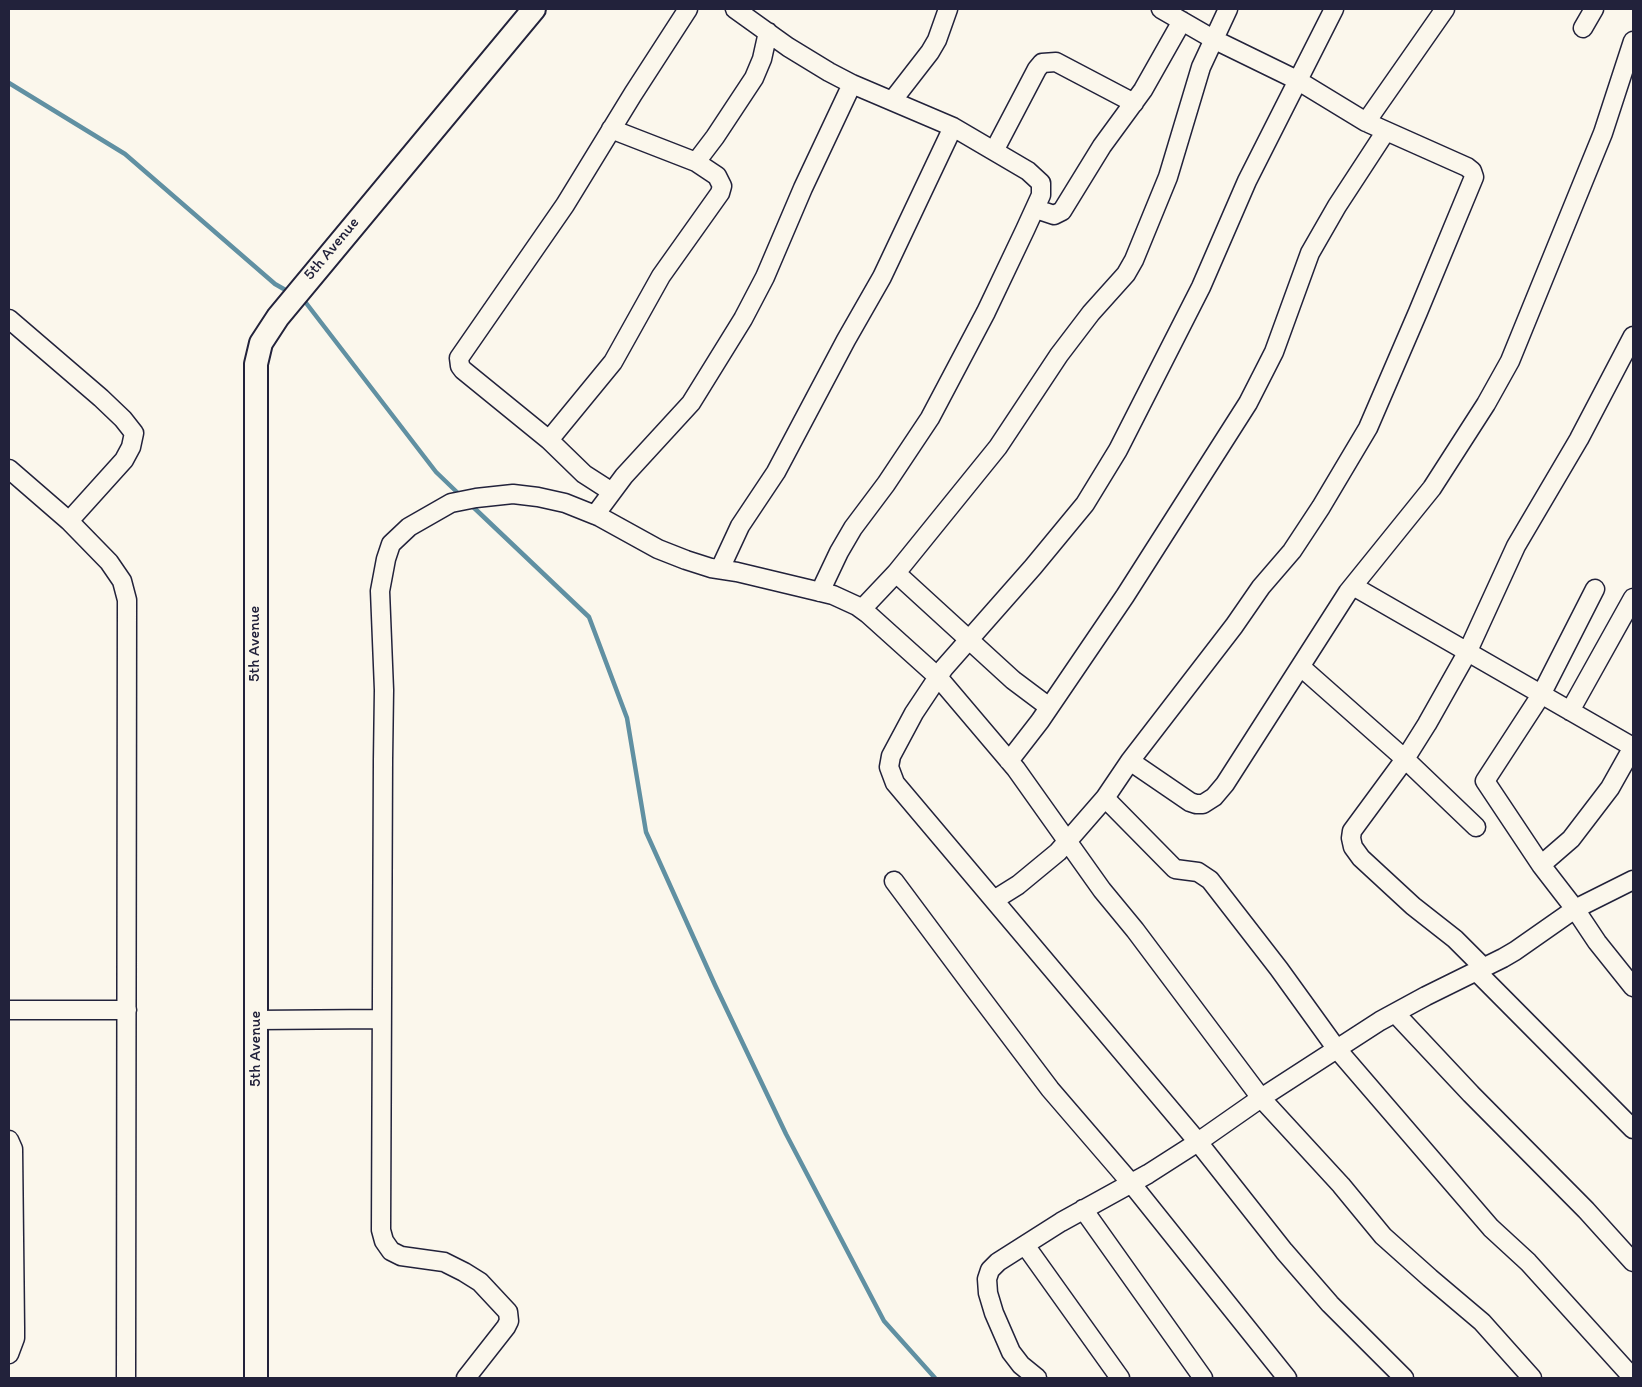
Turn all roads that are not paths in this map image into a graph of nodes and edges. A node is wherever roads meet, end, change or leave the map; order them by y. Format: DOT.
graph roads {
  1 [pos="534,9"];
  2 [pos="688,9"];
  3 [pos="735,9"];
  4 [pos="948,9"];
  5 [pos="1161,9"];
  6 [pos="1228,9"];
  7 [pos="1334,9"];
  8 [pos="1445,9"];
  9 [pos="1594,9"];
  10 [pos="1182,21"];
  11 [pos="1584,28"];
  12 [pos="768,32"];
  13 [pos="1213,39"];
  14 [pos="1633,41"];
  15 [pos="1297,80"];
  16 [pos="852,84"];
  17 [pos="892,101"];
  18 [pos="1134,103"];
  19 [pos="1366,122"];
  20 [pos="953,128"];
  21 [pos="611,129"];
  22 [pos="1386,131"];
  23 [pos="994,151"];
  24 [pos="696,162"];
  25 [pos="1036,208"];
  26 [pos="9,319"];
  27 [pos="1633,336"];
  28 [pos="549,440"];
  29 [pos="9,469"];
  30 [pos="612,492"];
  31 [pos="595,515"];
  32 [pos="69,521"];
  33 [pos="720,569"];
  34 [pos="896,573"];
  35 [pos="1353,586"];
  36 [pos="1595,589"];
  37 [pos="820,592"];
  38 [pos="1633,598"];
  39 [pos="862,609"];
  40 [pos="968,639"];
  41 [pos="1467,653"];
  42 [pos="1301,667"];
  43 [pos="938,677"];
  44 [pos="1541,695"];
  45 [pos="1049,707"];
  46 [pos="1570,711"];
  47 [pos="1633,747"];
  48 [pos="1405,759"];
  49 [pos="1009,761"];
  50 [pos="1130,761"];
  51 [pos="1105,798"];
  52 [pos="1476,828"];
  53 [pos="1068,842"];
  54 [pos="1541,865"];
  55 [pos="1633,880"];
  56 [pos="894,881"];
  57 [pos="994,900"];
  58 [pos="1575,909"];
  59 [pos="1480,970"];
  60 [pos="1633,987"];
  61 [pos="9,1010"];
  62 [pos="127,1010"];
  63 [pos="1396,1013"];
  64 [pos="381,1019"];
  65 [pos="256,1020"];
  66 [pos="1336,1048"];
  67 [pos="1261,1098"];
  68 [pos="1633,1129"];
  69 [pos="9,1140"];
  70 [pos="1198,1142"];
  71 [pos="1131,1182"];
  72 [pos="1083,1209"];
  73 [pos="1025,1245"];
  74 [pos="1633,1262"];
  75 [pos="9,1354"];
  76 [pos="126,1378"];
  77 [pos="256,1378"];
  78 [pos="466,1378"];
  79 [pos="1037,1378"];
  80 [pos="1120,1378"];
  81 [pos="1203,1378"];
  82 [pos="1287,1378"];
  83 [pos="1404,1378"];
  84 [pos="1532,1378"];
  85 [pos="1633,1378"];
  1 -- 65 [label="street, 5th Avenue"];
  2 -- 21 [label="street"];
  3 -- 12 [label="street"];
  4 -- 17 [label="street"];
  5 -- 10 [label="street"];
  6 -- 13 [label="street"];
  7 -- 15 [label="street"];
  8 -- 19 [label="street"];
  9 -- 11 [label="street"];
  10 -- 13 [label="street"];
  10 -- 18 [label="street"];
  12 -- 16 [label="street"];
  12 -- 24 [label="street"];
  13 -- 15 [label="street"];
  13 -- 34 [label="street"];
  14 -- 35 [label="street"];
  15 -- 19 [label="street"];
  15 -- 40 [label="street"];
  16 -- 17 [label="street"];
  16 -- 30 [label="street"];
  17 -- 20 [label="street"];
  18 -- 23 [label="street"];
  18 -- 25 [label="street"];
  19 -- 22 [label="street"];
  20 -- 23 [label="street"];
  20 -- 33 [label="street"];
  21 -- 24 [label="street"];
  21 -- 28 [label="street"];
  22 -- 45 [label="street"];
  22 -- 50 [label="street"];
  23 -- 25 [label="street"];
  24 -- 28 [label="street"];
  25 -- 37 [label="street"];
  26 -- 32 [label="street"];
  27 -- 41 [label="street"];
  28 -- 30 [label="street"];
  29 -- 32 [label="street"];
  30 -- 31 [label="street"];
  31 -- 33 [label="street"];
  31 -- 64 [label="street"];
  32 -- 62 [label="street"];
  33 -- 37 [label="street"];
  34 -- 39 [label="street"];
  34 -- 40 [label="street"];
  35 -- 41 [label="street"];
  35 -- 42 [label="street"];
  36 -- 44 [label="street"];
  37 -- 39 [label="street"];
  38 -- 46 [label="street"];
  39 -- 43 [label="street"];
  40 -- 43 [label="street"];
  40 -- 45 [label="street"];
  41 -- 44 [label="street"];
  41 -- 48 [label="street"];
  42 -- 48 [label="street"];
  42 -- 50 [label="street"];
  43 -- 49 [label="street"];
  43 -- 57 [label="street"];
  44 -- 46 [label="street"];
  44 -- 54 [label="street"];
  45 -- 49 [label="street"];
  46 -- 47 [label="street"];
  47 -- 54 [label="street"];
  48 -- 52 [label="street"];
  48 -- 59 [label="street"];
  49 -- 53 [label="street"];
  50 -- 51 [label="street"];
  51 -- 53 [label="street"];
  51 -- 66 [label="street"];
  53 -- 57 [label="street"];
  53 -- 67 [label="street"];
  54 -- 58 [label="street"];
  55 -- 58 [label="street"];
  56 -- 71 [label="street"];
  57 -- 70 [label="street"];
  58 -- 59 [label="street"];
  58 -- 60 [label="street"];
  59 -- 63 [label="street"];
  59 -- 68 [label="street"];
  61 -- 62 [label="street"];
  62 -- 76 [label="street"];
  63 -- 66 [label="street"];
  63 -- 74 [label="street"];
  64 -- 65 [label="street"];
  64 -- 78 [label="street"];
  65 -- 77 [label="street, 5th Avenue"];
  66 -- 67 [label="street"];
  66 -- 85 [label="street"];
  67 -- 70 [label="street"];
  67 -- 84 [label="street"];
  69 -- 75 [label="street"];
  70 -- 71 [label="street"];
  70 -- 83 [label="street"];
  71 -- 72 [label="street"];
  71 -- 82 [label="street"];
  72 -- 73 [label="street"];
  72 -- 81 [label="street"];
  73 -- 79 [label="street"];
  73 -- 80 [label="street"];
}
